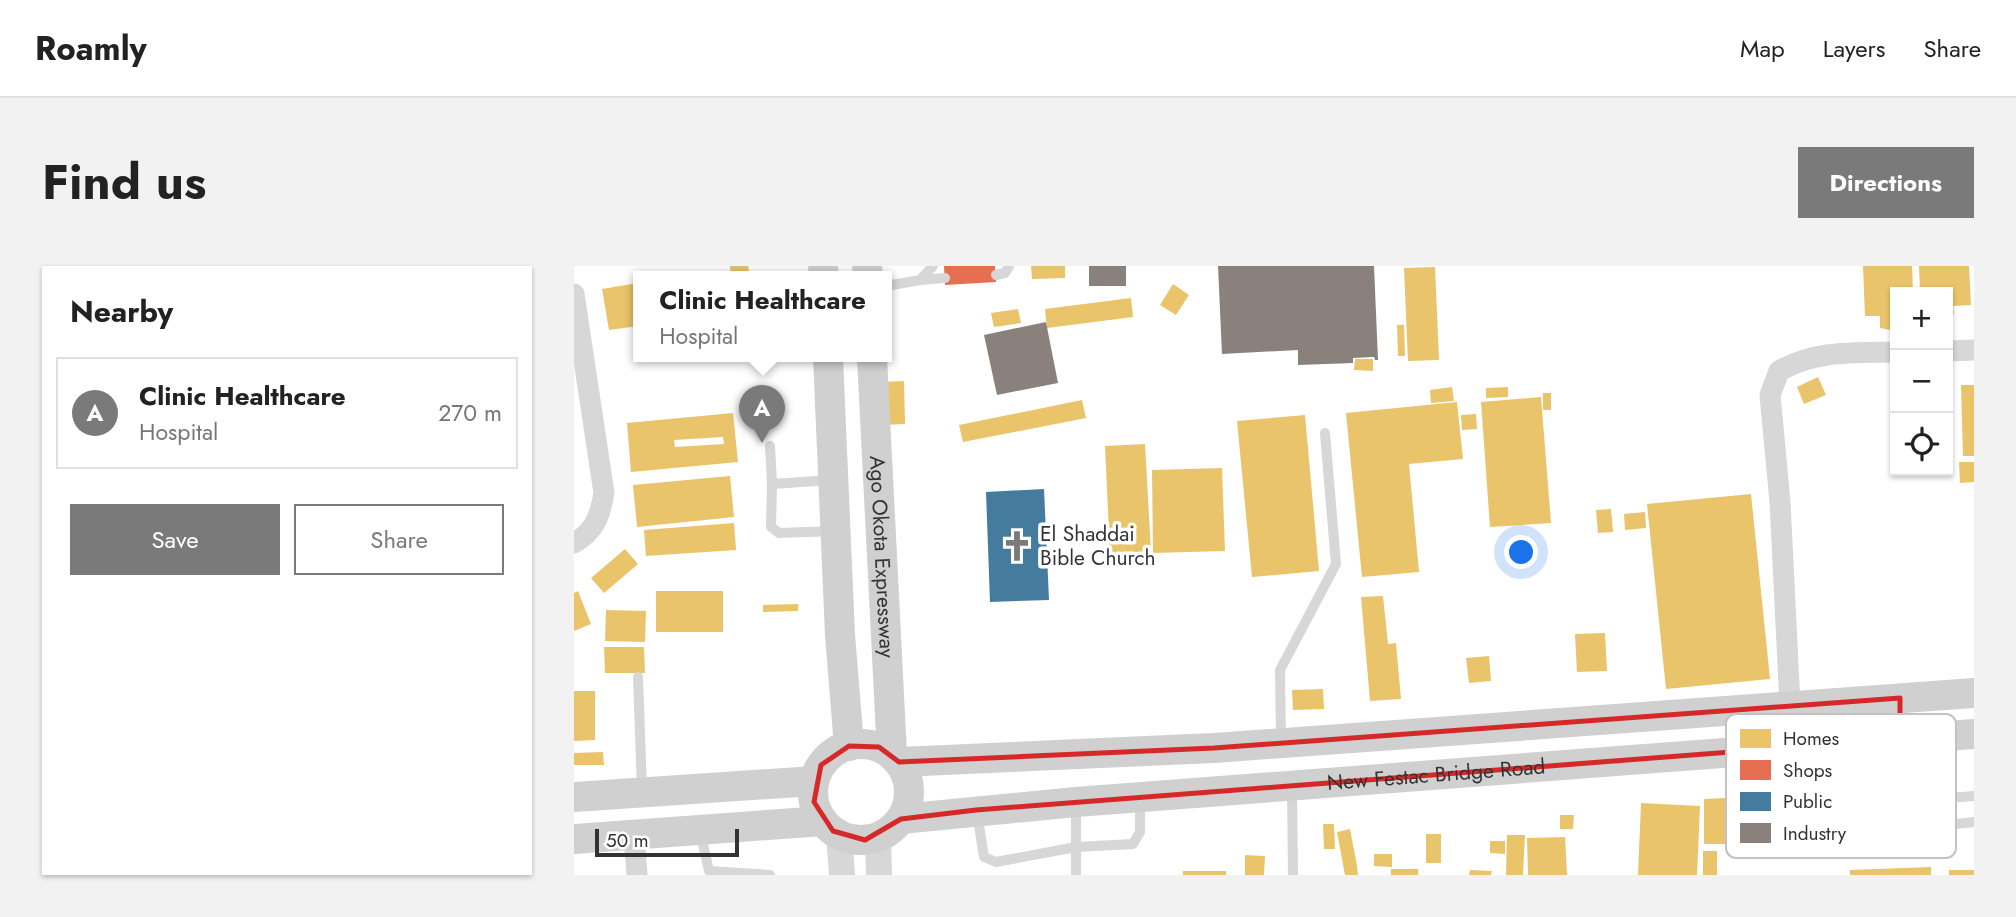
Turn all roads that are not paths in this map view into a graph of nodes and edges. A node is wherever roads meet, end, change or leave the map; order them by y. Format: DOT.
graph roads {
  1 [pos="933,266"];
  2 [pos="1009,266"];
  3 [pos="996,275"];
  4 [pos="945,278"];
  5 [pos="920,280"];
  6 [pos="892,285"];
  7 [pos="574,293"];
  8 [pos="1974,350"];
  9 [pos="1953,351"];
  10 [pos="1890,352"];
  11 [pos="828,362"];
  12 [pos="872,362"];
  13 [pos="1325,433"];
  14 [pos="770,446"];
  15 [pos="834,480"];
  16 [pos="772,484"];
  17 [pos="836,531"];
  18 [pos="574,543"];
  19 [pos="638,677"];
  20 [pos="1974,693"];
  21 [pos="1900,698"];
  22 [pos="1790,705"];
  23 [pos="1900,714"];
  24 [pos="1974,734"];
  25 [pos="1956,735"];
  26 [pos="1281,741"];
  27 [pos="849,746"];
  28 [pos="1726,753"];
  29 [pos="896,759"];
  30 [pos="814,781"];
  31 [pos="1292,786"];
  32 [pos="642,792"];
  33 [pos="1974,796"];
  34 [pos="574,797"];
  35 [pos="1140,797"];
  36 [pos="1956,797"];
  37 [pos="1076,802"];
  38 [pos="976,810"];
  39 [pos="1974,822"];
  40 [pos="1956,824"];
  41 [pos="831,828"];
  42 [pos="889,828"];
  43 [pos="700,831"];
  44 [pos="635,835"];
  45 [pos="574,839"];
  46 [pos="1076,847"];
  47 [pos="637,875"];
  48 [pos="770,875"];
  49 [pos="842,875"];
  50 [pos="879,875"];
  51 [pos="1076,875"];
  52 [pos="1293,875"];
  1 -- 5 [label="lane"];
  2 -- 3 [label="lane"];
  4 -- 5 [label="lane"];
  5 -- 6 [label="lane"];
  7 -- 18 [label="street"];
  8 -- 9 [label="street"];
  10 -- 22 [label="street"];
  11 -- 15 [label="main road, Ago Okota Expressway"];
  12 -- 29 [label="main road, Ago Okota Expressway"];
  13 -- 26 [label="lane"];
  14 -- 16 [label="lane"];
  15 -- 16 [label="lane"];
  15 -- 17 [label="main road, Ago Okota Expressway"];
  16 -- 17 [label="lane"];
  17 -- 27 [label="main road, Ago Okota Expressway"];
  19 -- 32 [label="lane"];
  20 -- 21 [label="main road"];
  21 -- 22 [label="main road"];
  21 -- 23 [label="main road"];
  22 -- 26 [label="main road"];
  24 -- 25 [label="main road, New Festac Bridge Road"];
  26 -- 29 [label="main road"];
  27 -- 29 [label="main road"];
  27 -- 30 [label="main road"];
  28 -- 31 [label="main road, New Festac Bridge Road"];
  29 -- 42 [label="main road"];
  30 -- 32 [label="main road"];
  30 -- 41 [label="main road"];
  31 -- 35 [label="main road, New Festac Bridge Road"];
  31 -- 52 [label="lane"];
  32 -- 34 [label="main road"];
  33 -- 36 [label="lane"];
  35 -- 37 [label="main road, New Festac Bridge Road"];
  35 -- 46 [label="lane"];
  37 -- 38 [label="main road, New Festac Bridge Road"];
  37 -- 46 [label="lane"];
  38 -- 42 [label="main road, New Festac Bridge Road"];
  38 -- 46 [label="lane"];
  39 -- 40 [label="lane"];
  41 -- 42 [label="main road"];
  41 -- 43 [label="main road"];
  41 -- 49 [label="street"];
  42 -- 50 [label="street"];
  43 -- 44 [label="main road"];
  43 -- 48 [label="lane"];
  44 -- 45 [label="main road"];
  44 -- 47 [label="street"];
  46 -- 51 [label="lane"];
}
